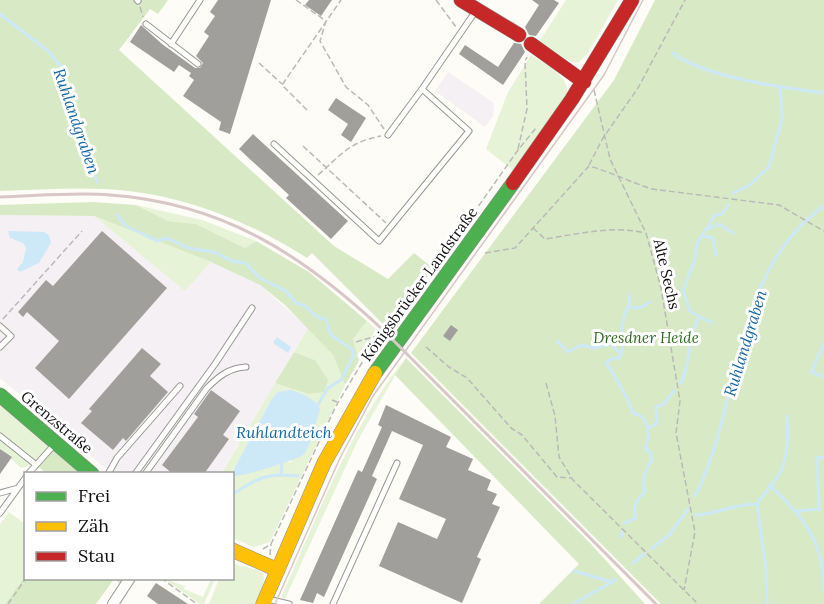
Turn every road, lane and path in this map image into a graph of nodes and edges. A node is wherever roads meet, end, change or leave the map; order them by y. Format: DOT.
graph roads {
  1 [pos="137,0"];
  2 [pos="200,0"];
  3 [pos="296,0"];
  4 [pos="341,0"];
  5 [pos="436,0"];
  6 [pos="461,0"];
  7 [pos="632,0"];
  8 [pos="685,0"];
  9 [pos="476,10"];
  10 [pos="326,21"];
  11 [pos="146,24"];
  12 [pos="460,33"];
  13 [pos="519,35"];
  14 [pos="171,44"];
  15 [pos="531,44"];
  16 [pos="526,59"];
  17 [pos="259,63"];
  18 [pos="198,64"];
  19 [pos="584,82"];
  20 [pos="282,85"];
  21 [pos="422,89"];
  22 [pos="307,110"];
  23 [pos="388,135"];
  24 [pos="603,138"];
  25 [pos="274,144"];
  26 [pos="303,146"];
  27 [pos="518,150"];
  28 [pos="589,166"];
  29 [pos="326,168"];
  30 [pos="620,175"];
  31 [pos="313,180"];
  32 [pos="392,228"];
  33 [pos="533,228"];
  34 [pos="82,231"];
  35 [pos="824,231"];
  36 [pos="646,233"];
  37 [pos="485,253"];
  38 [pos="252,308"];
  39 [pos="0,324"];
  40 [pos="383,333"];
  41 [pos="356,342"];
  42 [pos="0,347"];
  43 [pos="426,347"];
  44 [pos="246,367"];
  45 [pos="546,382"];
  46 [pos="180,386"];
  47 [pos="0,395"];
  48 [pos="332,400"];
  49 [pos="338,403"];
  50 [pos="0,436"];
  51 [pos="52,439"];
  52 [pos="397,463"];
  53 [pos="34,464"];
  54 [pos="29,472"];
  55 [pos="90,472"];
  56 [pos="109,472"];
  57 [pos="136,472"];
  58 [pos="146,472"];
  59 [pos="572,478"];
  60 [pos="24,479"];
  61 [pos="18,488"];
  62 [pos="0,493"];
  63 [pos="290,505"];
  64 [pos="0,513"];
  65 [pos="262,550"];
  66 [pos="234,551"];
  67 [pos="278,570"];
  68 [pos="25,580"];
  69 [pos="129,580"];
  70 [pos="162,580"];
  71 [pos="684,590"];
  72 [pos="265,601"];
  73 [pos="8,604"];
  74 [pos="113,604"];
  75 [pos="196,604"];
  76 [pos="289,604"];
  77 [pos="333,604"];
  78 [pos="698,604"];
  1 -- 11 [label="path"];
  2 -- 14 [label="lane"];
  3 -- 10 [label="path"];
  4 -- 10 [label="path"];
  5 -- 12 [label="path"];
  6 -- 9 [label="main road"];
  7 -- 19 [label="main road, Königsbrücker Landstraße"];
  8 -- 24 [label="path"];
  9 -- 12 [label="lane"];
  9 -- 13 [label="main road"];
  10 -- 20 [label="path"];
  10 -- 23 [label="path"];
  11 -- 14 [label="lane"];
  12 -- 21 [label="lane"];
  14 -- 18 [label="lane"];
  15 -- 19 [label="main road"];
  16 -- 27 [label="path"];
  17 -- 20 [label="path"];
  19 -- 24 [label="path, Alte Sechs"];
  19 -- 67 [label="main road, Königsbrücker Landstraße"];
  20 -- 22 [label="path"];
  21 -- 23 [label="lane"];
  21 -- 32 [label="lane"];
  23 -- 29 [label="path"];
  24 -- 28 [label="path"];
  24 -- 30 [label="path, Alte Sechs"];
  25 -- 31 [label="lane"];
  26 -- 29 [label="path"];
  28 -- 30 [label="path"];
  28 -- 33 [label="path"];
  29 -- 31 [label="path"];
  29 -- 32 [label="path"];
  30 -- 35 [label="path"];
  30 -- 36 [label="path, Alte Sechs"];
  31 -- 32 [label="lane"];
  33 -- 36 [label="path"];
  33 -- 37 [label="path"];
  34 -- 39 [label="path"];
  36 -- 71 [label="path, Alte Sechs"];
  38 -- 57 [label="lane"];
  39 -- 42 [label="lane"];
  40 -- 41 [label="path"];
  43 -- 59 [label="path"];
  44 -- 58 [label="lane"];
  45 -- 59 [label="path"];
  46 -- 56 [label="lane"];
  47 -- 51 [label="main road, Grenzstraße"];
  48 -- 49 [label="path"];
  50 -- 53 [label="lane"];
  51 -- 53 [label="lane"];
  51 -- 55 [label="main road, Grenzstraße"];
  52 -- 77 [label="lane"];
  53 -- 54 [label="lane"];
  59 -- 71 [label="path"];
  60 -- 61 [label="lane"];
  61 -- 62 [label="lane"];
  61 -- 64 [label="lane"];
  63 -- 65 [label="path"];
  66 -- 67 [label="main road"];
  67 -- 72 [label="main road, Königsbrücker Landstraße"];
  68 -- 73 [label="path"];
  69 -- 74 [label="street"];
  70 -- 75 [label="path"];
  71 -- 78 [label="path"];
  72 -- 76 [label="lane"];
}
